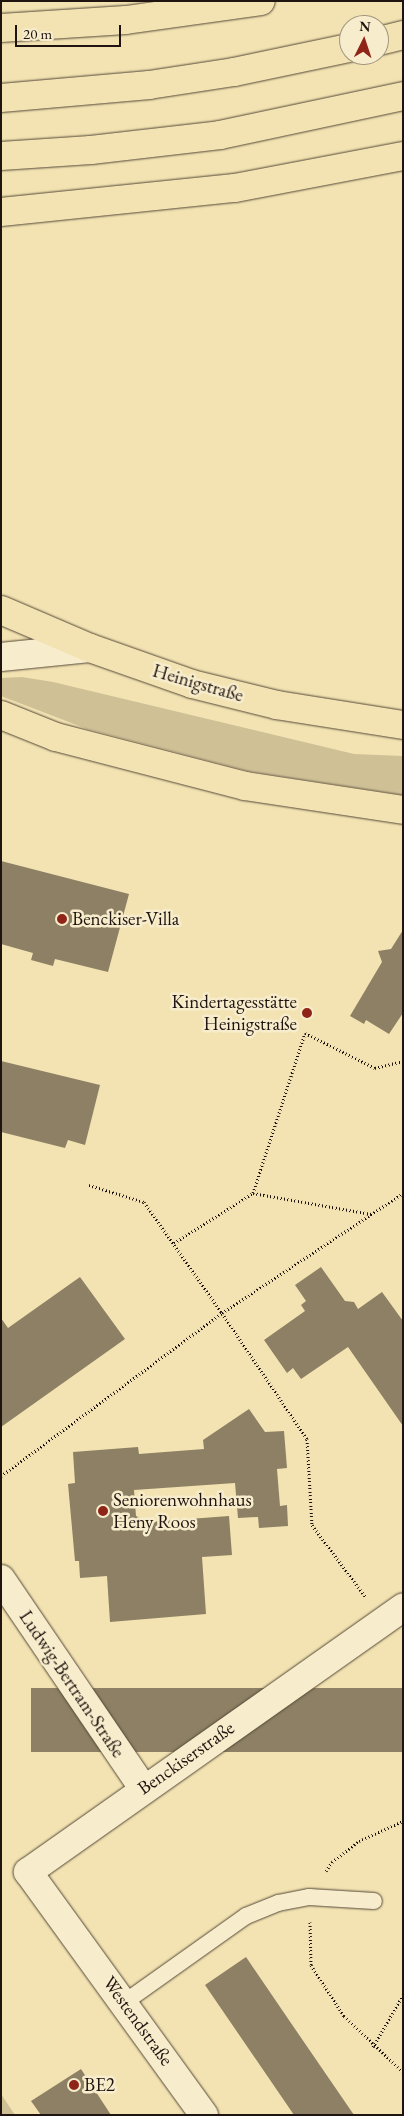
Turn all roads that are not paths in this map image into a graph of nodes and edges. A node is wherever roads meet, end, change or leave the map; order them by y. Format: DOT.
graph roads {
  1 [pos="261,1"];
  2 [pos="1,28"];
  3 [pos="403,34"];
  4 [pos="389,38"];
  5 [pos="339,50"];
  6 [pos="403,96"];
  7 [pos="1,98"];
  8 [pos="1,156"];
  9 [pos="403,156"];
  10 [pos="1,212"];
  11 [pos="1,610"];
  12 [pos="90,648"];
  13 [pos="1,657"];
  14 [pos="1,715"];
  15 [pos="403,725"];
  16 [pos="403,810"];
  17 [pos="1,1579"];
  18 [pos="393,1613"];
  19 [pos="143,1788"];
  20 [pos="374,1901"];
  21 [pos="69,1929"];
  22 [pos="126,2002"];
  23 [pos="204,2115"];
  1 -- 2 [label="main road"];
  3 -- 4 [label="main road"];
  5 -- 7 [label="main road"];
  6 -- 8 [label="main road"];
  9 -- 10 [label="main road"];
  11 -- 12 [label="main road, Heinigstraße"];
  12 -- 13 [label="street"];
  12 -- 15 [label="main road, Heinigstraße"];
  14 -- 16 [label="main road"];
  17 -- 19 [label="street, Ludwig-Bertram-Straße"];
  18 -- 19 [label="street, Benckiserstraße"];
  19 -- 21 [label="street, Benckiserstraße"];
  20 -- 22 [label="lane"];
  21 -- 22 [label="street, Westendstraße"];
  22 -- 23 [label="street, Westendstraße"];
}
